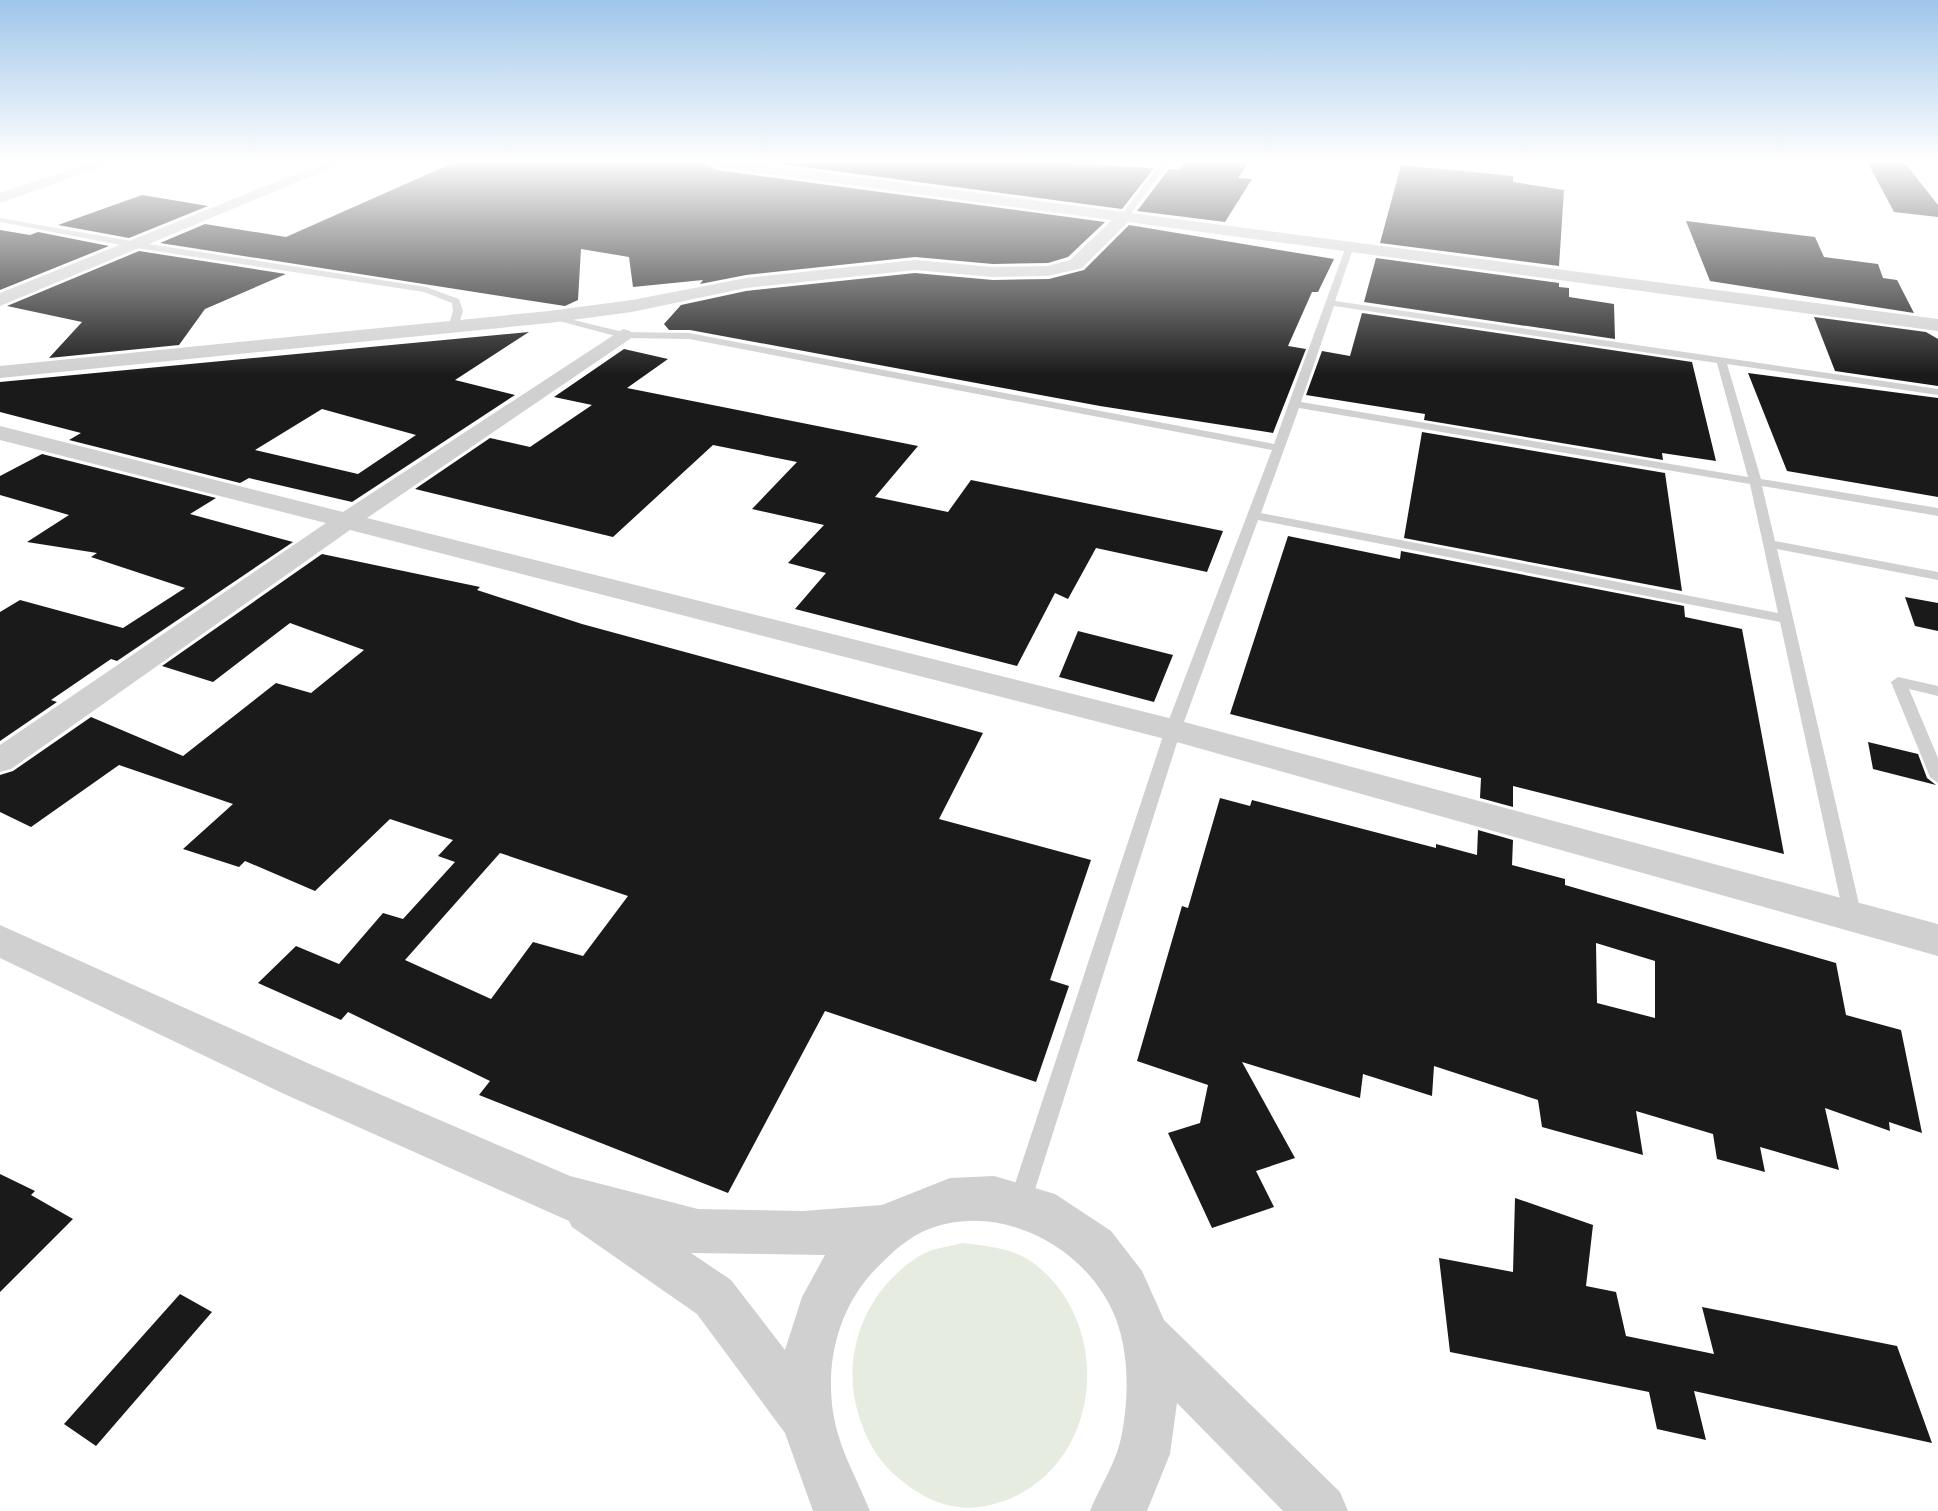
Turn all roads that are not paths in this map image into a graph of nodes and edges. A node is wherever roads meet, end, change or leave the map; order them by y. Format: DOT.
graph roads {
  1 [pos="74,234"];
  2 [pos="164,234"];
  3 [pos="1107,234"];
  4 [pos="1236,234"];
  5 [pos="136,245"];
  6 [pos="1349,249"];
  7 [pos="0,300"];
  8 [pos="1329,303"];
  9 [pos="549,317"];
  10 [pos="454,324"];
  11 [pos="1938,325"];
  12 [pos="623,335"];
  13 [pos="1721,360"];
  14 [pos="0,372"];
  15 [pos="1938,392"];
  16 [pos="1295,404"];
  17 [pos="0,433"];
  18 [pos="1278,448"];
  19 [pos="1755,480"];
  20 [pos="1938,512"];
  21 [pos="1254,515"];
  22 [pos="346,521"];
  23 [pos="1769,544"];
  24 [pos="1938,576"];
  25 [pos="1786,619"];
  26 [pos="1938,691"];
  27 [pos="1173,730"];
  28 [pos="0,761"];
  29 [pos="1938,777"];
  30 [pos="1853,917"];
  31 [pos="1938,940"];
  32 [pos="0,941"];
  33 [pos="569,1198"];
  34 [pos="1020,1202"];
  35 [pos="883,1228"];
  36 [pos="1145,1335"];
  37 [pos="807,1420"];
  38 [pos="843,1511"];
  39 [pos="1117,1511"];
  40 [pos="1321,1511"];
  1 -- 5 [label="lane"];
  2 -- 5 [label="street"];
  3 -- 9 [label="street"];
  4 -- 6 [label="street"];
  5 -- 7 [label="street"];
  5 -- 10 [label="lane"];
  6 -- 8 [label="lane"];
  6 -- 11 [label="street"];
  8 -- 13 [label="lane"];
  8 -- 16 [label="lane"];
  9 -- 10 [label="street"];
  9 -- 12 [label="lane"];
  10 -- 14 [label="street"];
  12 -- 18 [label="lane"];
  12 -- 22 [label="street"];
  13 -- 15 [label="lane"];
  13 -- 19 [label="lane"];
  16 -- 18 [label="lane"];
  16 -- 19 [label="lane"];
  17 -- 22 [label="street"];
  18 -- 21 [label="lane"];
  19 -- 20 [label="lane"];
  19 -- 23 [label="lane"];
  21 -- 25 [label="lane"];
  21 -- 27 [label="lane"];
  22 -- 27 [label="street"];
  22 -- 28 [label="street"];
  23 -- 24 [label="lane"];
  23 -- 25 [label="lane"];
  25 -- 30 [label="lane"];
  26 -- 29 [label="lane"];
  27 -- 30 [label="street"];
  27 -- 34 [label="lane"];
  30 -- 31 [label="street"];
  32 -- 33 [label="street"];
  33 -- 35 [label="street"];
  33 -- 37 [label="street"];
  34 -- 35 [label="street"];
  34 -- 36 [label="street"];
  35 -- 37 [label="street"];
  36 -- 39 [label="street"];
  36 -- 40 [label="street"];
  37 -- 38 [label="street"];
}
